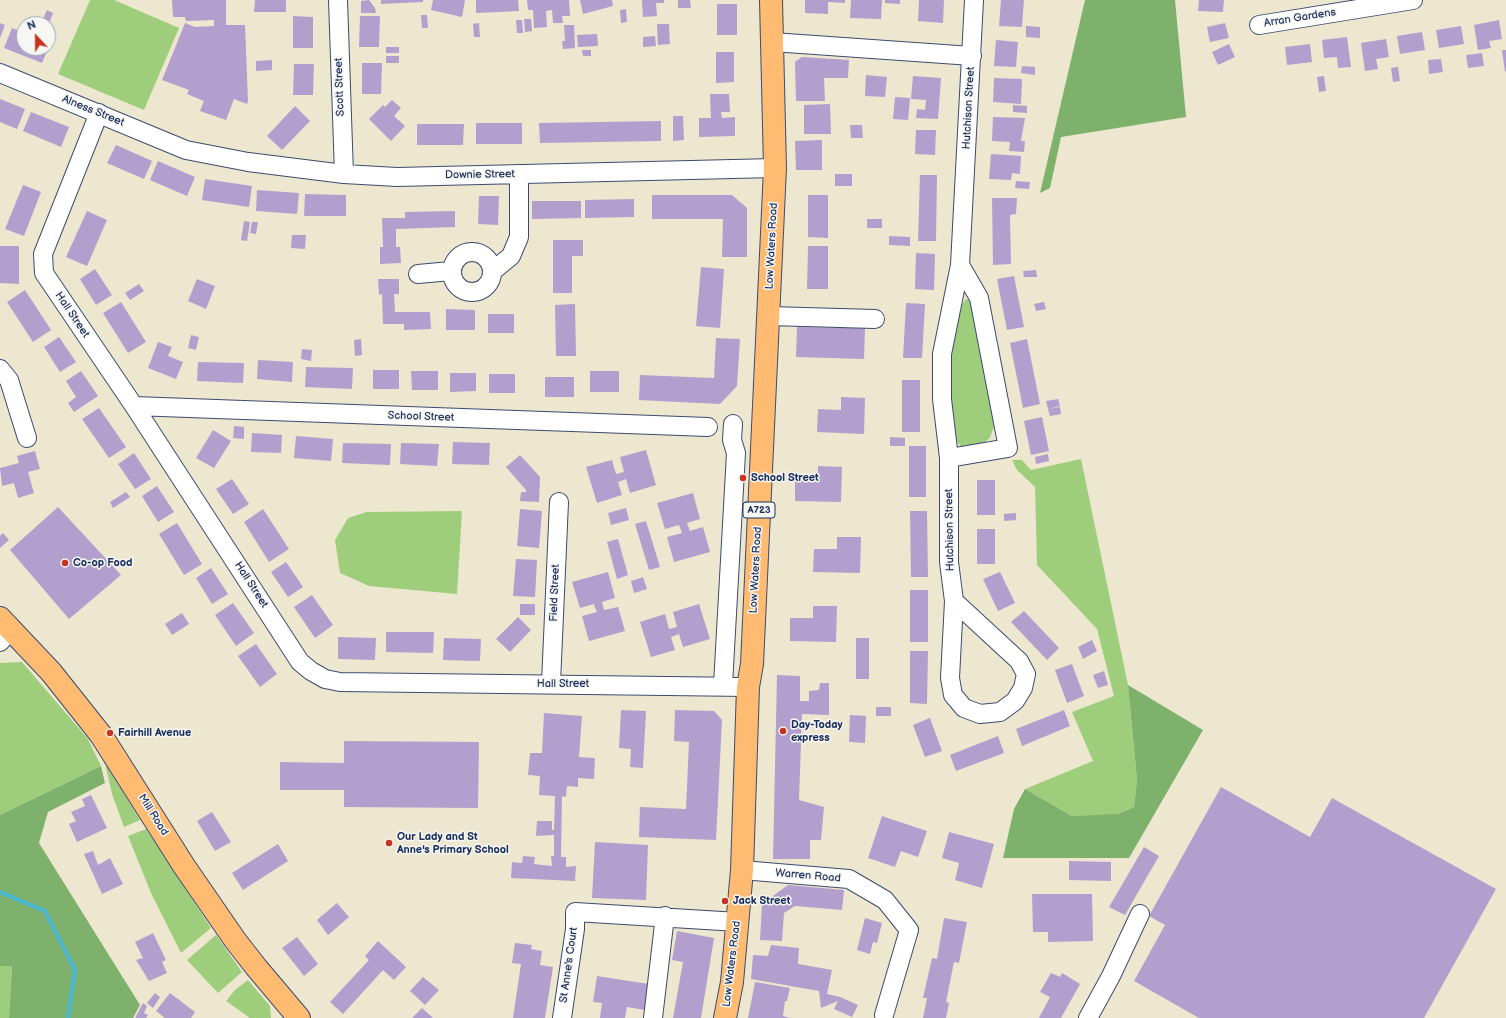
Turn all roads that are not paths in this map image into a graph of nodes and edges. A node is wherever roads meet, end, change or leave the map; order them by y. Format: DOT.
graph roads {
  1 [pos="338,0"];
  2 [pos="771,0"];
  3 [pos="974,0"];
  4 [pos="1413,0"];
  5 [pos="1258,25"];
  6 [pos="772,42"];
  7 [pos="972,56"];
  8 [pos="0,72"];
  9 [pos="98,113"];
  10 [pos="186,150"];
  11 [pos="775,168"];
  12 [pos="344,174"];
  13 [pos="519,174"];
  14 [pos="960,265"];
  15 [pos="494,270"];
  16 [pos="451,271"];
  17 [pos="418,274"];
  18 [pos="769,316"];
  19 [pos="875,319"];
  20 [pos="0,370"];
  21 [pos="134,406"];
  22 [pos="733,424"];
  23 [pos="708,427"];
  24 [pos="27,438"];
  25 [pos="949,458"];
  26 [pos="559,502"];
  27 [pos="954,601"];
  28 [pos="4,630"];
  29 [pos="551,683"];
  30 [pos="723,685"];
  31 [pos="748,687"];
  32 [pos="742,870"];
  33 [pos="1140,914"];
  34 [pos="665,916"];
  35 [pos="738,922"];
  36 [pos="884,1015"];
  37 [pos="292,1016"];
  38 [pos="562,1018"];
  39 [pos="653,1018"];
  40 [pos="726,1018"];
  41 [pos="1088,1018"];
  1 -- 12 [label="street, Scott Street"];
  2 -- 6 [label="main road, Low Waters Road / A723"];
  3 -- 7 [label="street"];
  4 -- 5 [label="street, Arran Gardens"];
  6 -- 7 [label="street, Hutchison Street"];
  6 -- 11 [label="main road, Low Waters Road / A723"];
  7 -- 14 [label="street, Hutchison Street"];
  8 -- 9 [label="street, Alness Street"];
  9 -- 10 [label="street, Alness Street"];
  9 -- 21 [label="street, Hall Street"];
  10 -- 12 [label="street, Downie Street"];
  11 -- 13 [label="street, Downie Street"];
  11 -- 18 [label="main road, Low Waters Road / A723"];
  12 -- 13 [label="street, Downie Street"];
  13 -- 15 [label="street"];
  14 -- 25 [label="street, Hutchison Street"];
  14 -- 25 [label="street"];
  15 -- 16 [label="street"];
  15 -- 16 [label="street"];
  16 -- 17 [label="street"];
  18 -- 19 [label="street"];
  18 -- 31 [label="main road, Low Waters Road / A723"];
  20 -- 24 [label="street"];
  21 -- 23 [label="street, School Street"];
  21 -- 29 [label="street, Hall Street"];
  22 -- 30 [label="street"];
  25 -- 27 [label="street, Hutchison Street"];
  26 -- 29 [label="street, Field Street"];
  27 -- 27 [label="street, Hutchison Street"];
  28 -- 37 [label="main road, Mill Road"];
  29 -- 30 [label="street, Hall Street"];
  30 -- 31 [label="street, Hall Street"];
  31 -- 32 [label="main road, Low Waters Road / A723"];
  32 -- 35 [label="main road, Low Waters Road / A723"];
  32 -- 36 [label="street, Warren Road"];
  33 -- 41 [label="street"];
  34 -- 35 [label="street"];
  34 -- 38 [label="street, St Anne's Court"];
  34 -- 39 [label="street"];
  35 -- 40 [label="main road, Low Waters Road / A723"];
}
